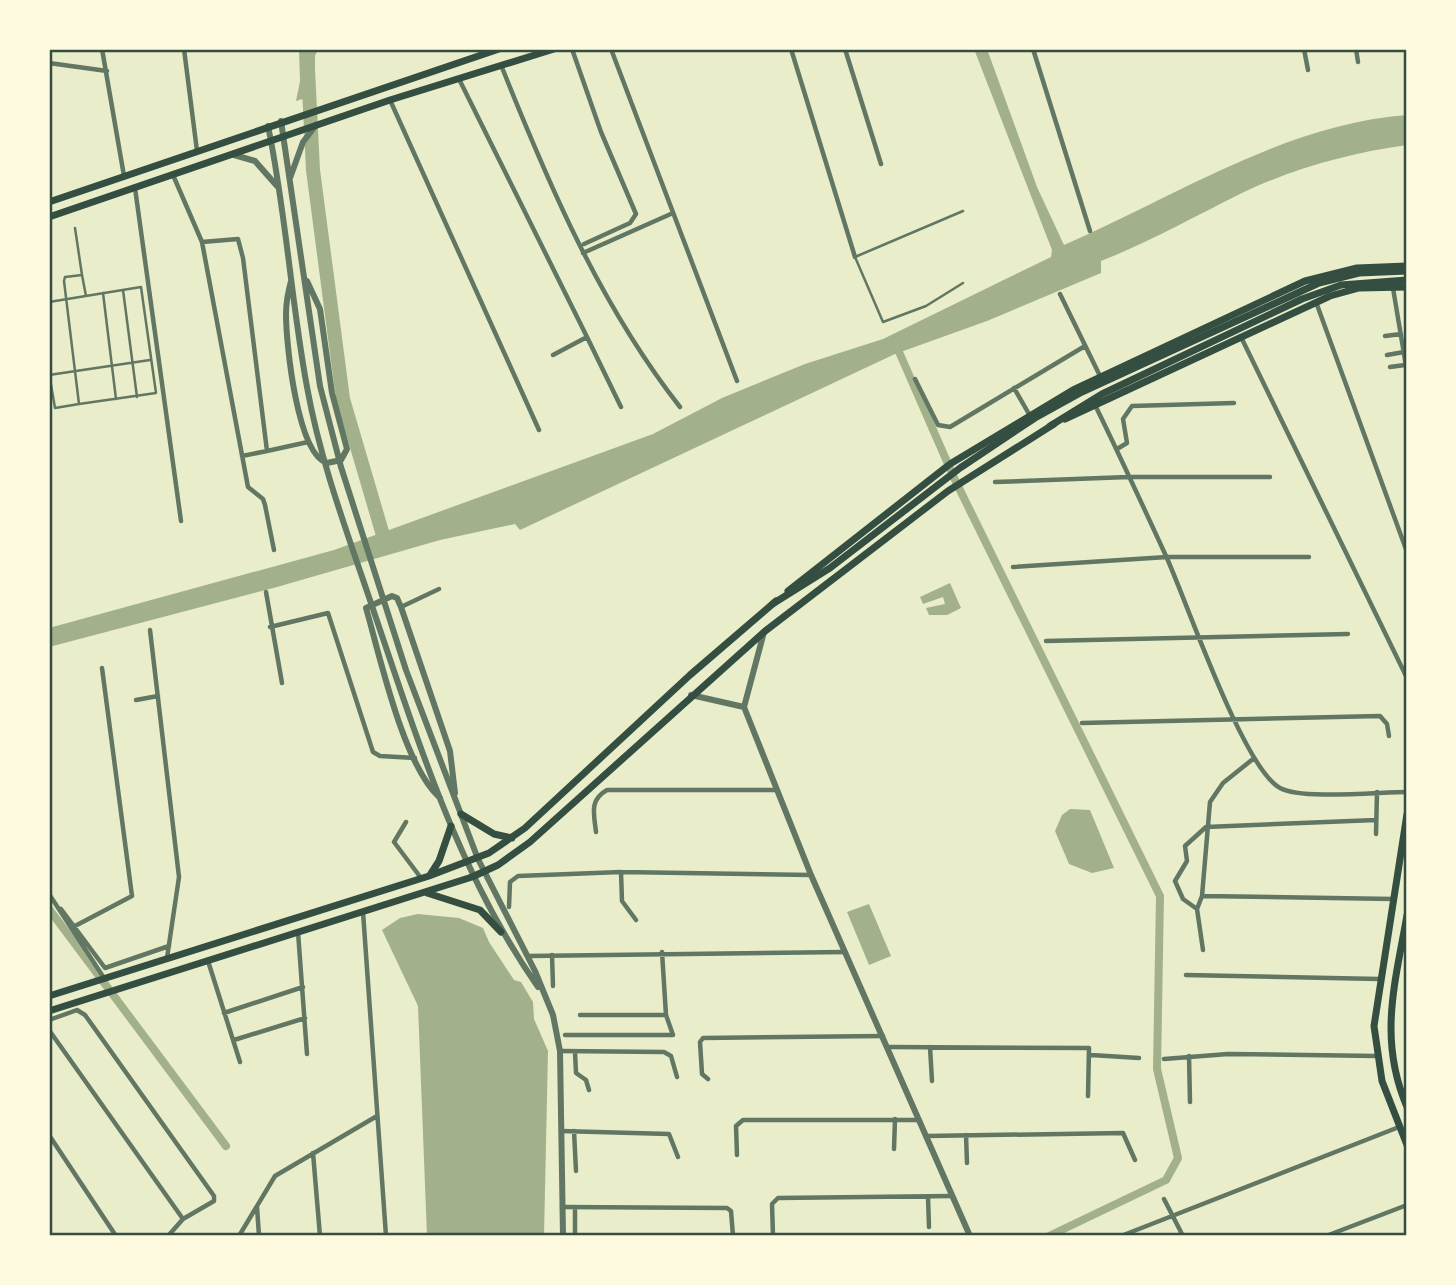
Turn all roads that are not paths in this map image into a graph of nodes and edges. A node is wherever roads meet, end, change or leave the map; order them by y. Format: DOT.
graph roads {
  1 [pos="102,49"];
  2 [pos="184,49"];
  3 [pos="499,49"];
  4 [pos="554,49"];
  5 [pos="572,49"];
  6 [pos="611,49"];
  7 [pos="791,49"];
  8 [pos="845,49"];
  9 [pos="1033,49"];
  10 [pos="1304,49"];
  11 [pos="1356,49"];
  12 [pos="542,50"];
  13 [pos="1358,62"];
  14 [pos="49,64"];
  15 [pos="500,65"];
  16 [pos="1308,70"];
  17 [pos="107,71"];
  18 [pos="458,78"];
  19 [pos="390,100"];
  20 [pos="281,121"];
  21 [pos="317,124"];
  22 [pos="268,126"];
  23 [pos="283,136"];
  24 [pos="271,140"];
  25 [pos="197,151"];
  26 [pos="229,155"];
  27 [pos="881,164"];
  28 [pos="173,174"];
  29 [pos="124,176"];
  30 [pos="289,184"];
  31 [pos="135,188"];
  32 [pos="279,188"];
  33 [pos="49,202"];
  34 [pos="963,211"];
  35 [pos="673,214"];
  36 [pos="49,217"];
  37 [pos="75,228"];
  38 [pos="1090,231"];
  39 [pos="202,242"];
  40 [pos="584,244"];
  41 [pos="583,253"];
  42 [pos="855,257"];
  43 [pos="1407,269"];
  44 [pos="82,275"];
  45 [pos="304,277"];
  46 [pos="292,279"];
  47 [pos="1407,280"];
  48 [pos="963,283"];
  49 [pos="1393,287"];
  50 [pos="1407,287"];
  51 [pos="122,290"];
  52 [pos="103,293"];
  53 [pos="1060,294"];
  54 [pos="86,296"];
  55 [pos="66,299"];
  56 [pos="49,302"];
  57 [pos="1316,302"];
  58 [pos="1401,334"];
  59 [pos="1385,336"];
  60 [pos="587,337"];
  61 [pos="1241,337"];
  62 [pos="1085,346"];
  63 [pos="1404,352"];
  64 [pos="553,355"];
  65 [pos="1387,355"];
  66 [pos="151,360"];
  67 [pos="133,362"];
  68 [pos="113,365"];
  69 [pos="1405,365"];
  70 [pos="1390,367"];
  71 [pos="74,371"];
  72 [pos="1407,372"];
  73 [pos="49,374"];
  74 [pos="1100,376"];
  75 [pos="915,379"];
  76 [pos="737,381"];
  77 [pos="1014,387"];
  78 [pos="137,397"];
  79 [pos="116,399"];
  80 [pos="1234,403"];
  81 [pos="79,404"];
  82 [pos="621,407"];
  83 [pos="680,407"];
  84 [pos="1096,407"];
  85 [pos="1030,414"];
  86 [pos="1050,426"];
  87 [pos="539,430"];
  88 [pos="308,442"];
  89 [pos="1116,449"];
  90 [pos="267,451"];
  91 [pos="242,456"];
  92 [pos="1128,477"];
  93 [pos="1270,477"];
  94 [pos="995,482"];
  95 [pos="181,521"];
  96 [pos="274,550"];
  97 [pos="1407,552"];
  98 [pos="1167,557"];
  99 [pos="1309,557"];
  100 [pos="1013,566"];
  101 [pos="439,589"];
  102 [pos="266,592"];
  103 [pos="774,603"];
  104 [pos="401,607"];
  105 [pos="270,627"];
  106 [pos="150,630"];
  107 [pos="764,632"];
  108 [pos="1348,634"];
  109 [pos="1199,636"];
  110 [pos="1046,641"];
  111 [pos="102,668"];
  112 [pos="1407,678"];
  113 [pos="282,683"];
  114 [pos="691,695"];
  115 [pos="158,696"];
  116 [pos="136,700"];
  117 [pos="744,707"];
  118 [pos="1234,718"];
  119 [pos="1082,723"];
  120 [pos="1389,736"];
  121 [pos="415,758"];
  122 [pos="1253,759"];
  123 [pos="777,790"];
  124 [pos="1377,792"];
  125 [pos="1407,792"];
  126 [pos="456,797"];
  127 [pos="441,799"];
  128 [pos="461,814"];
  129 [pos="1407,814"];
  130 [pos="1376,820"];
  131 [pos="406,821"];
  132 [pos="452,826"];
  133 [pos="1206,827"];
  134 [pos="596,832"];
  135 [pos="1376,834"];
  136 [pos="512,838"];
  137 [pos="478,859"];
  138 [pos="466,863"];
  139 [pos="484,872"];
  140 [pos="621,872"];
  141 [pos="811,875"];
  142 [pos="425,877"];
  143 [pos="471,877"];
  144 [pos="423,892"];
  145 [pos="49,894"];
  146 [pos="1202,896"];
  147 [pos="1394,899"];
  148 [pos="509,907"];
  149 [pos="61,909"];
  150 [pos="1197,909"];
  151 [pos="363,912"];
  152 [pos="1407,915"];
  153 [pos="636,920"];
  154 [pos="75,926"];
  155 [pos="298,932"];
  156 [pos="501,932"];
  157 [pos="169,946"];
  158 [pos="1203,950"];
  159 [pos="845,952"];
  160 [pos="662,953"];
  161 [pos="552,955"];
  162 [pos="528,956"];
  163 [pos="167,959"];
  164 [pos="208,961"];
  165 [pos="1186,975"];
  166 [pos="104,978"];
  167 [pos="1379,979"];
  168 [pos="553,986"];
  169 [pos="303,987"];
  170 [pos="49,996"];
  171 [pos="545,997"];
  172 [pos="49,1011"];
  173 [pos="224,1013"];
  174 [pos="666,1015"];
  175 [pos="580,1016"];
  176 [pos="305,1018"];
  177 [pos="49,1020"];
  178 [pos="49,1030"];
  179 [pos="565,1035"];
  180 [pos="884,1036"];
  181 [pos="234,1040"];
  182 [pos="889,1047"];
  183 [pos="930,1047"];
  184 [pos="560,1051"];
  185 [pos="575,1052"];
  186 [pos="307,1054"];
  187 [pos="1091,1055"];
  188 [pos="1189,1056"];
  189 [pos="1377,1056"];
  190 [pos="1139,1058"];
  191 [pos="1164,1059"];
  192 [pos="240,1062"];
  193 [pos="677,1077"];
  194 [pos="708,1079"];
  195 [pos="932,1081"];
  196 [pos="589,1090"];
  197 [pos="1088,1096"];
  198 [pos="1189,1102"];
  199 [pos="1407,1107"];
  200 [pos="377,1116"];
  201 [pos="895,1119"];
  202 [pos="918,1120"];
  203 [pos="1399,1127"];
  204 [pos="560,1131"];
  205 [pos="574,1131"];
  206 [pos="49,1135"];
  207 [pos="966,1135"];
  208 [pos="926,1136"];
  209 [pos="1407,1145"];
  210 [pos="894,1149"];
  211 [pos="313,1153"];
  212 [pos="737,1155"];
  213 [pos="678,1157"];
  214 [pos="1135,1160"];
  215 [pos="967,1163"];
  216 [pos="576,1171"];
  217 [pos="953,1196"];
  218 [pos="928,1197"];
  219 [pos="1164,1199"];
  220 [pos="1407,1205"];
  221 [pos="257,1206"];
  222 [pos="561,1206"];
  223 [pos="575,1207"];
  224 [pos="1172,1213"];
  225 [pos="183,1219"];
  226 [pos="929,1227"];
  227 [pos="116,1236"];
  228 [pos="167,1236"];
  229 [pos="239,1236"];
  230 [pos="259,1236"];
  231 [pos="320,1236"];
  232 [pos="386,1236"];
  233 [pos="563,1236"];
  234 [pos="575,1236"];
  235 [pos="733,1236"];
  236 [pos="773,1236"];
  237 [pos="970,1236"];
  238 [pos="1121,1236"];
  239 [pos="1183,1236"];
  240 [pos="1326,1236"];
  1 -- 17 [label="street"];
  2 -- 25 [label="street"];
  3 -- 20 [label="main road"];
  4 -- 12 [label="main road"];
  5 -- 40 [label="street"];
  6 -- 35 [label="street"];
  7 -- 42 [label="street"];
  8 -- 27 [label="street"];
  9 -- 38 [label="street"];
  10 -- 16 [label="street"];
  11 -- 13 [label="street"];
  12 -- 15 [label="main road"];
  14 -- 17 [label="street"];
  15 -- 18 [label="main road"];
  15 -- 41 [label="street"];
  17 -- 29 [label="street"];
  18 -- 19 [label="main road"];
  18 -- 60 [label="street"];
  19 -- 21 [label="main road"];
  19 -- 87 [label="street"];
  20 -- 22 [label="main road"];
  20 -- 23 [label="street"];
  21 -- 23 [label="main road"];
  21 -- 30 [label="street"];
  22 -- 24 [label="street"];
  22 -- 25 [label="main road"];
  23 -- 24 [label="main road"];
  23 -- 30 [label="street"];
  24 -- 26 [label="main road"];
  24 -- 32 [label="street"];
  25 -- 29 [label="main road"];
  26 -- 28 [label="main road"];
  26 -- 32 [label="street"];
  28 -- 31 [label="main road"];
  28 -- 39 [label="street"];
  29 -- 33 [label="main road"];
  30 -- 45 [label="street"];
  31 -- 36 [label="main road"];
  31 -- 95 [label="street"];
  32 -- 46 [label="street"];
  34 -- 42 [label="lane"];
  35 -- 41 [label="street"];
  35 -- 76 [label="street"];
  37 -- 44 [label="lane"];
  39 -- 90 [label="street"];
  39 -- 91 [label="street"];
  41 -- 83 [label="street"];
  42 -- 48 [label="lane"];
  43 -- 74 [label="main road"];
  43 -- 103 [label="main road"];
  44 -- 54 [label="lane"];
  44 -- 55 [label="lane"];
  45 -- 88 [label="street"];
  45 -- 126 [label="street"];
  46 -- 88 [label="street"];
  46 -- 127 [label="street"];
  47 -- 86 [label="main road"];
  49 -- 50 [label="main road"];
  49 -- 57 [label="main road"];
  49 -- 58 [label="street"];
  51 -- 52 [label="lane"];
  51 -- 66 [label="lane"];
  51 -- 67 [label="lane"];
  52 -- 54 [label="lane"];
  52 -- 68 [label="lane"];
  53 -- 62 [label="street"];
  54 -- 55 [label="lane"];
  55 -- 56 [label="lane"];
  55 -- 71 [label="lane"];
  57 -- 61 [label="main road"];
  57 -- 97 [label="street"];
  58 -- 59 [label="street"];
  58 -- 63 [label="street"];
  60 -- 64 [label="street"];
  60 -- 82 [label="street"];
  61 -- 84 [label="main road"];
  61 -- 112 [label="street"];
  62 -- 74 [label="street"];
  62 -- 77 [label="street"];
  63 -- 65 [label="street"];
  63 -- 69 [label="street"];
  66 -- 67 [label="lane"];
  66 -- 78 [label="lane"];
  67 -- 68 [label="lane"];
  67 -- 78 [label="lane"];
  68 -- 71 [label="lane"];
  68 -- 79 [label="lane"];
  69 -- 70 [label="street"];
  69 -- 72 [label="street"];
  71 -- 73 [label="lane"];
  71 -- 81 [label="lane"];
  73 -- 81 [label="lane"];
  74 -- 85 [label="main road"];
  75 -- 77 [label="street"];
  77 -- 85 [label="street"];
  78 -- 79 [label="lane"];
  79 -- 81 [label="lane"];
  80 -- 89 [label="street"];
  84 -- 86 [label="main road"];
  84 -- 89 [label="street"];
  85 -- 103 [label="main road"];
  86 -- 107 [label="main road"];
  88 -- 90 [label="street"];
  89 -- 92 [label="street"];
  90 -- 91 [label="street"];
  91 -- 96 [label="street"];
  92 -- 93 [label="street"];
  92 -- 94 [label="street"];
  92 -- 98 [label="street"];
  98 -- 99 [label="street"];
  98 -- 100 [label="street"];
  98 -- 109 [label="street"];
  101 -- 104 [label="street"];
  102 -- 105 [label="street"];
  103 -- 136 [label="main road"];
  104 -- 121 [label="street"];
  104 -- 126 [label="street"];
  105 -- 113 [label="street"];
  105 -- 121 [label="street"];
  106 -- 115 [label="street"];
  107 -- 114 [label="main road"];
  107 -- 117 [label="street"];
  108 -- 109 [label="street"];
  109 -- 110 [label="street"];
  109 -- 118 [label="street"];
  111 -- 154 [label="street"];
  114 -- 117 [label="street"];
  114 -- 139 [label="main road"];
  115 -- 116 [label="street"];
  115 -- 157 [label="street"];
  117 -- 123 [label="street"];
  118 -- 119 [label="street"];
  118 -- 120 [label="street"];
  118 -- 122 [label="street"];
  121 -- 127 [label="street"];
  122 -- 124 [label="street"];
  122 -- 133 [label="street"];
  123 -- 134 [label="street"];
  123 -- 141 [label="street"];
  124 -- 125 [label="street"];
  124 -- 130 [label="street"];
  126 -- 128 [label="street"];
  127 -- 132 [label="street"];
  128 -- 136 [label="main road"];
  128 -- 137 [label="street"];
  129 -- 147 [label="main road"];
  130 -- 133 [label="street"];
  130 -- 135 [label="street"];
  131 -- 142 [label="street"];
  132 -- 138 [label="street"];
  132 -- 142 [label="main road"];
  133 -- 146 [label="street"];
  133 -- 150 [label="street"];
  136 -- 137 [label="main road"];
  137 -- 138 [label="main road"];
  137 -- 139 [label="street"];
  138 -- 142 [label="main road"];
  138 -- 143 [label="street"];
  139 -- 143 [label="main road"];
  139 -- 162 [label="street"];
  140 -- 141 [label="street"];
  140 -- 148 [label="street"];
  140 -- 153 [label="street"];
  141 -- 159 [label="street"];
  142 -- 163 [label="main road"];
  143 -- 144 [label="main road"];
  143 -- 156 [label="street"];
  144 -- 151 [label="main road"];
  144 -- 156 [label="main road"];
  145 -- 149 [label="street"];
  146 -- 147 [label="street"];
  146 -- 150 [label="street"];
  147 -- 167 [label="main road"];
  149 -- 154 [label="street"];
  149 -- 166 [label="street"];
  150 -- 158 [label="street"];
  151 -- 155 [label="main road"];
  151 -- 200 [label="street"];
  152 -- 199 [label="main road"];
  154 -- 157 [label="street"];
  155 -- 164 [label="main road"];
  155 -- 169 [label="street"];
  156 -- 171 [label="street"];
  157 -- 163 [label="street"];
  159 -- 160 [label="street"];
  159 -- 180 [label="street"];
  160 -- 161 [label="street"];
  160 -- 174 [label="street"];
  161 -- 162 [label="street"];
  161 -- 168 [label="street"];
  162 -- 171 [label="street"];
  163 -- 166 [label="main road"];
  164 -- 172 [label="main road"];
  164 -- 173 [label="street"];
  165 -- 167 [label="street"];
  166 -- 170 [label="main road"];
  167 -- 189 [label="main road"];
  169 -- 173 [label="street"];
  169 -- 176 [label="street"];
  171 -- 184 [label="street"];
  173 -- 181 [label="street"];
  174 -- 175 [label="street"];
  174 -- 179 [label="street"];
  176 -- 181 [label="street"];
  176 -- 186 [label="street"];
  177 -- 225 [label="street"];
  178 -- 225 [label="street"];
  180 -- 182 [label="street"];
  180 -- 194 [label="street"];
  181 -- 192 [label="street"];
  182 -- 183 [label="street"];
  182 -- 202 [label="street"];
  183 -- 187 [label="street"];
  183 -- 195 [label="street"];
  184 -- 185 [label="street"];
  184 -- 204 [label="street"];
  185 -- 193 [label="street"];
  185 -- 196 [label="street"];
  187 -- 190 [label="street"];
  187 -- 197 [label="street"];
  188 -- 189 [label="street"];
  188 -- 191 [label="street"];
  188 -- 198 [label="street"];
  189 -- 203 [label="main road"];
  200 -- 211 [label="street"];
  200 -- 232 [label="street"];
  201 -- 202 [label="street"];
  201 -- 210 [label="street"];
  201 -- 212 [label="street"];
  202 -- 208 [label="street"];
  203 -- 209 [label="main road"];
  203 -- 224 [label="street"];
  204 -- 205 [label="street"];
  204 -- 222 [label="street"];
  205 -- 213 [label="street"];
  205 -- 216 [label="street"];
  206 -- 227 [label="street"];
  207 -- 208 [label="street"];
  207 -- 214 [label="street"];
  207 -- 215 [label="street"];
  208 -- 217 [label="street"];
  211 -- 221 [label="street"];
  211 -- 231 [label="street"];
  217 -- 218 [label="street"];
  217 -- 237 [label="street"];
  218 -- 226 [label="street"];
  218 -- 236 [label="street"];
  219 -- 224 [label="street"];
  220 -- 240 [label="street"];
  221 -- 229 [label="street"];
  221 -- 230 [label="street"];
  222 -- 223 [label="street"];
  222 -- 233 [label="street"];
  223 -- 234 [label="street"];
  223 -- 235 [label="street"];
  224 -- 238 [label="street"];
  224 -- 239 [label="street"];
  225 -- 228 [label="street"];
}
